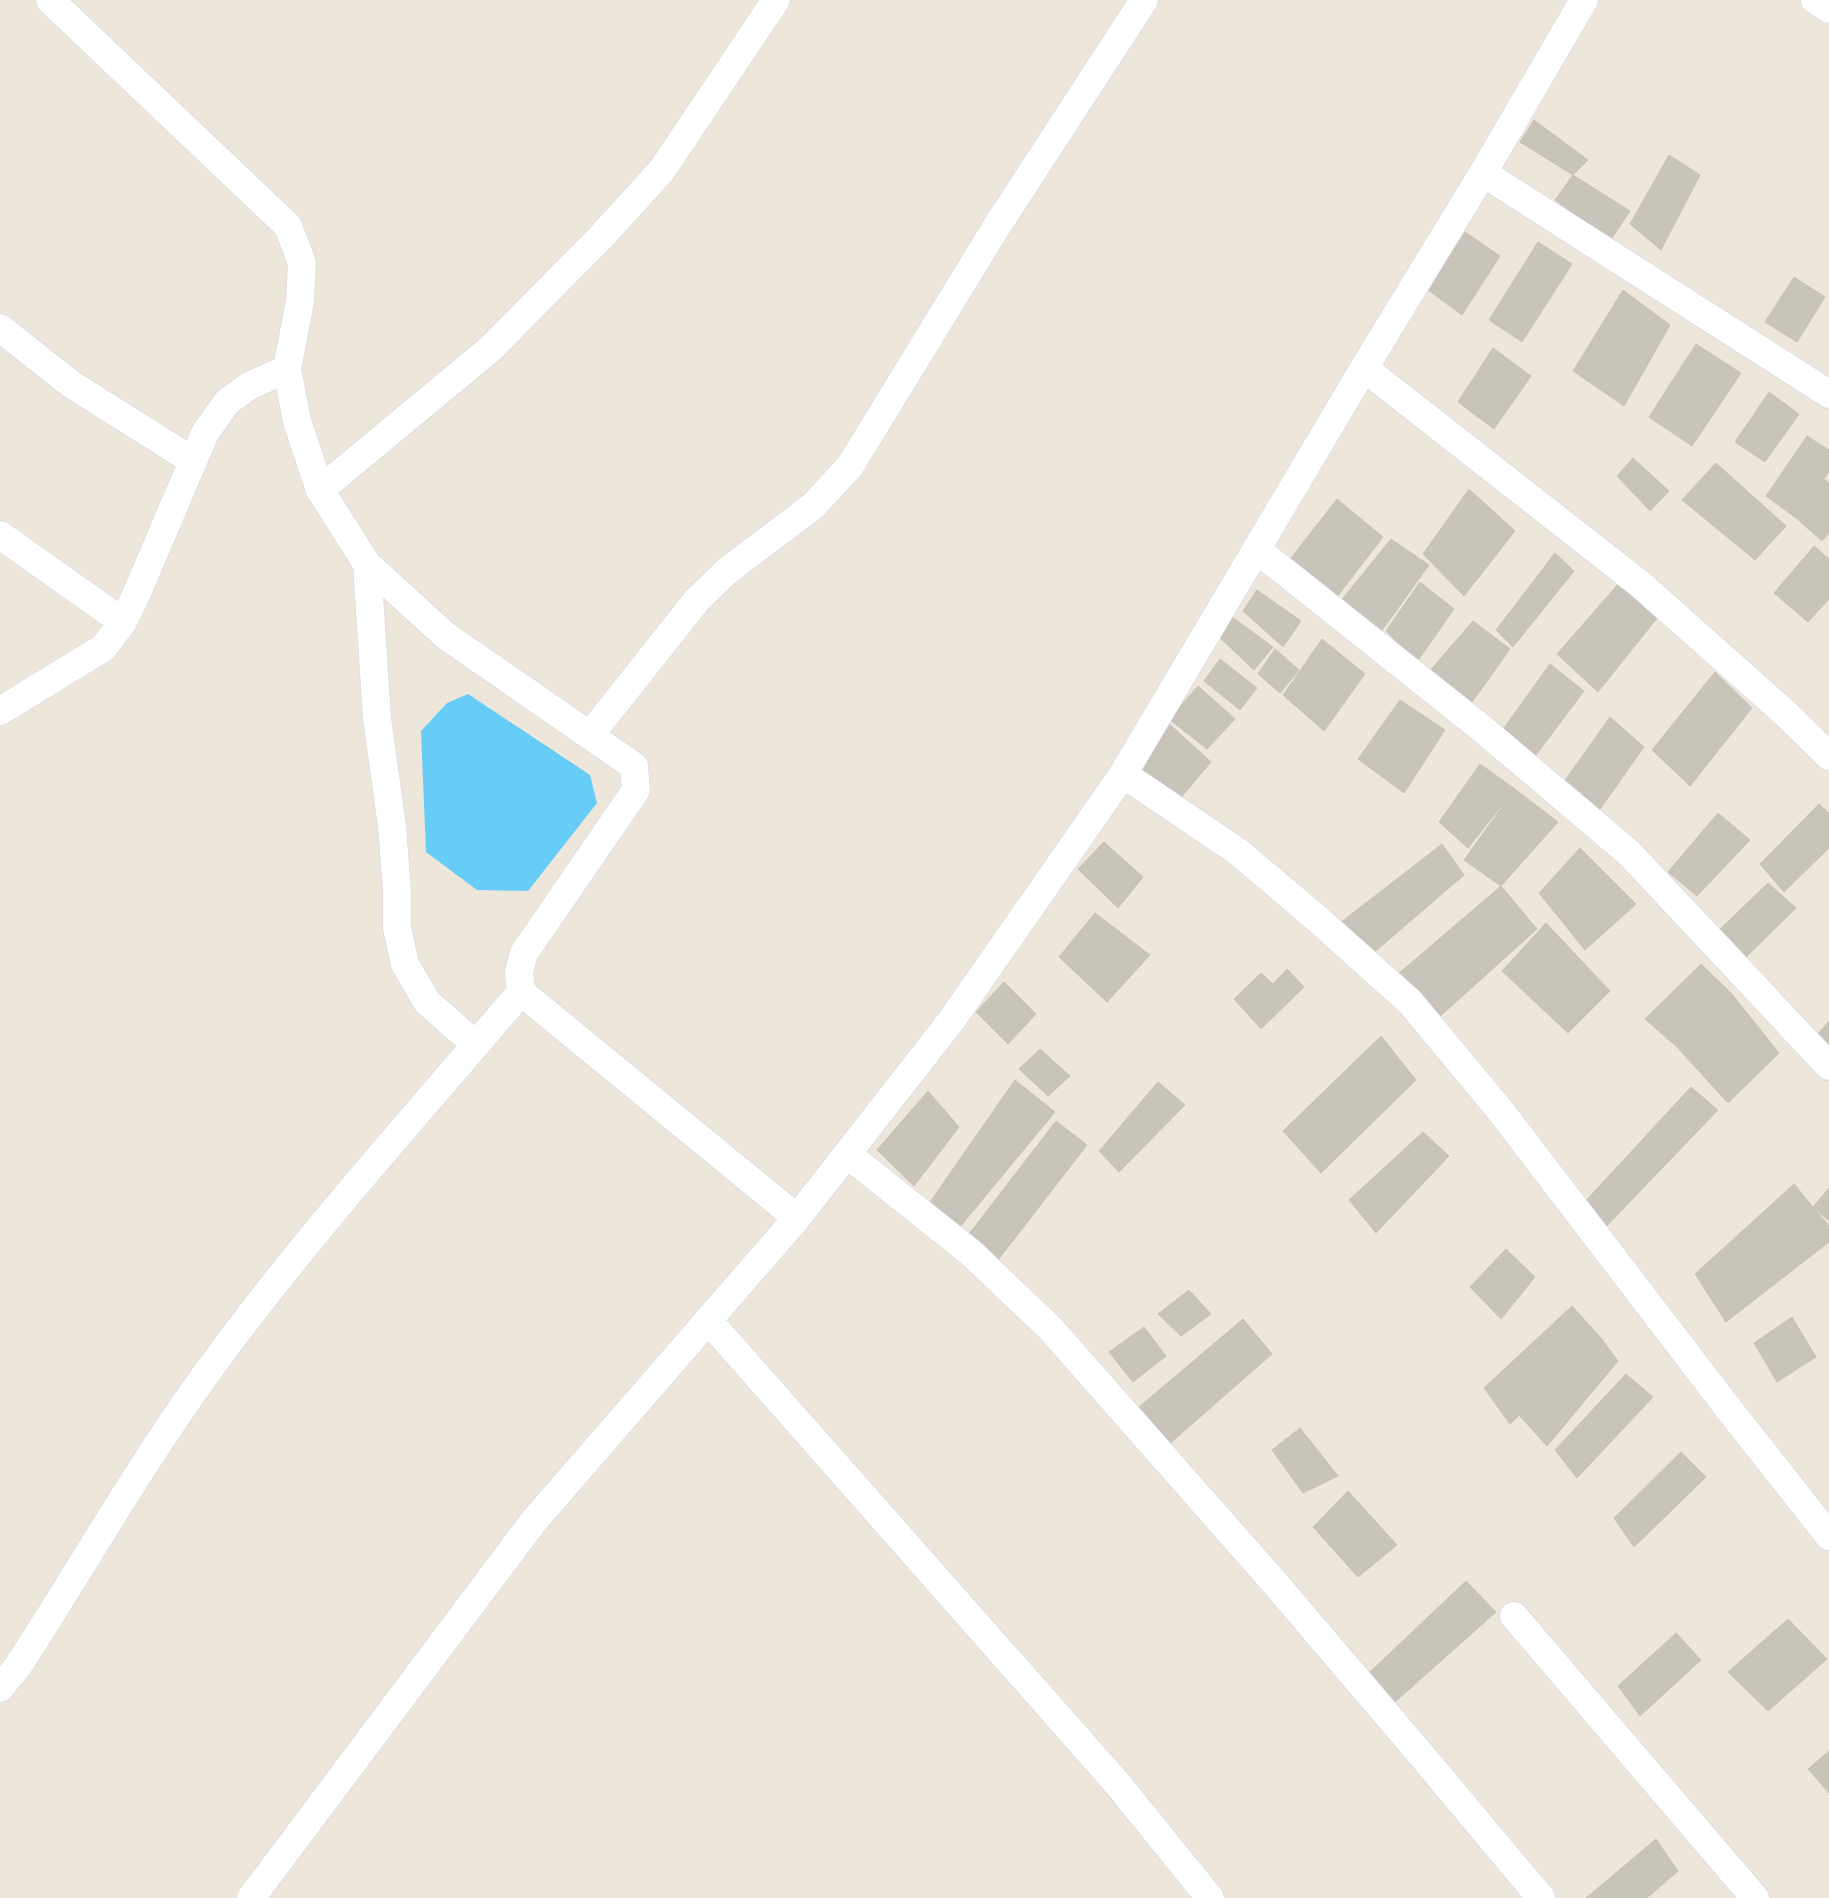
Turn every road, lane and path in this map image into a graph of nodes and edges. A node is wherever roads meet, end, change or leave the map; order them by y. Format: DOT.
graph roads {
  1 [pos="50,0"];
  2 [pos="776,0"];
  3 [pos="1144,0"];
  4 [pos="1584,0"];
  5 [pos="1815,0"];
  6 [pos="1829,9"];
  7 [pos="1483,173"];
  8 [pos="0,328"];
  9 [pos="1364,368"];
  10 [pos="287,369"];
  11 [pos="1829,394"];
  12 [pos="193,461"];
  13 [pos="320,490"];
  14 [pos="0,536"];
  15 [pos="1256,549"];
  16 [pos="366,564"];
  17 [pos="123,622"];
  18 [pos="0,711"];
  19 [pos="590,735"];
  20 [pos="1829,756"];
  21 [pos="1123,774"];
  22 [pos="521,992"];
  23 [pos="476,1045"];
  24 [pos="1829,1066"];
  25 [pos="847,1154"];
  26 [pos="797,1218"];
  27 [pos="708,1320"];
  28 [pos="1829,1536"];
  29 [pos="1514,1616"];
  30 [pos="0,1688"];
  31 [pos="251,1898"];
  32 [pos="1210,1898"];
  33 [pos="1541,1898"];
  34 [pos="1755,1898"];
  1 -- 10 [label="street"];
  2 -- 13 [label="street"];
  3 -- 19 [label="street"];
  4 -- 7 [label="street"];
  5 -- 6 [label="street"];
  7 -- 9 [label="street"];
  7 -- 11 [label="street"];
  8 -- 12 [label="street"];
  9 -- 15 [label="street"];
  9 -- 20 [label="street"];
  10 -- 12 [label="street"];
  10 -- 13 [label="street"];
  12 -- 17 [label="street"];
  13 -- 16 [label="street"];
  14 -- 17 [label="street"];
  15 -- 21 [label="street"];
  15 -- 24 [label="street"];
  16 -- 19 [label="street"];
  16 -- 23 [label="street"];
  17 -- 18 [label="street"];
  19 -- 22 [label="street"];
  21 -- 25 [label="street"];
  21 -- 28 [label="street"];
  22 -- 23 [label="street"];
  22 -- 26 [label="street"];
  23 -- 30 [label="street"];
  25 -- 26 [label="street"];
  25 -- 33 [label="street"];
  26 -- 27 [label="street"];
  27 -- 31 [label="street"];
  27 -- 32 [label="street"];
  29 -- 34 [label="street"];
}
